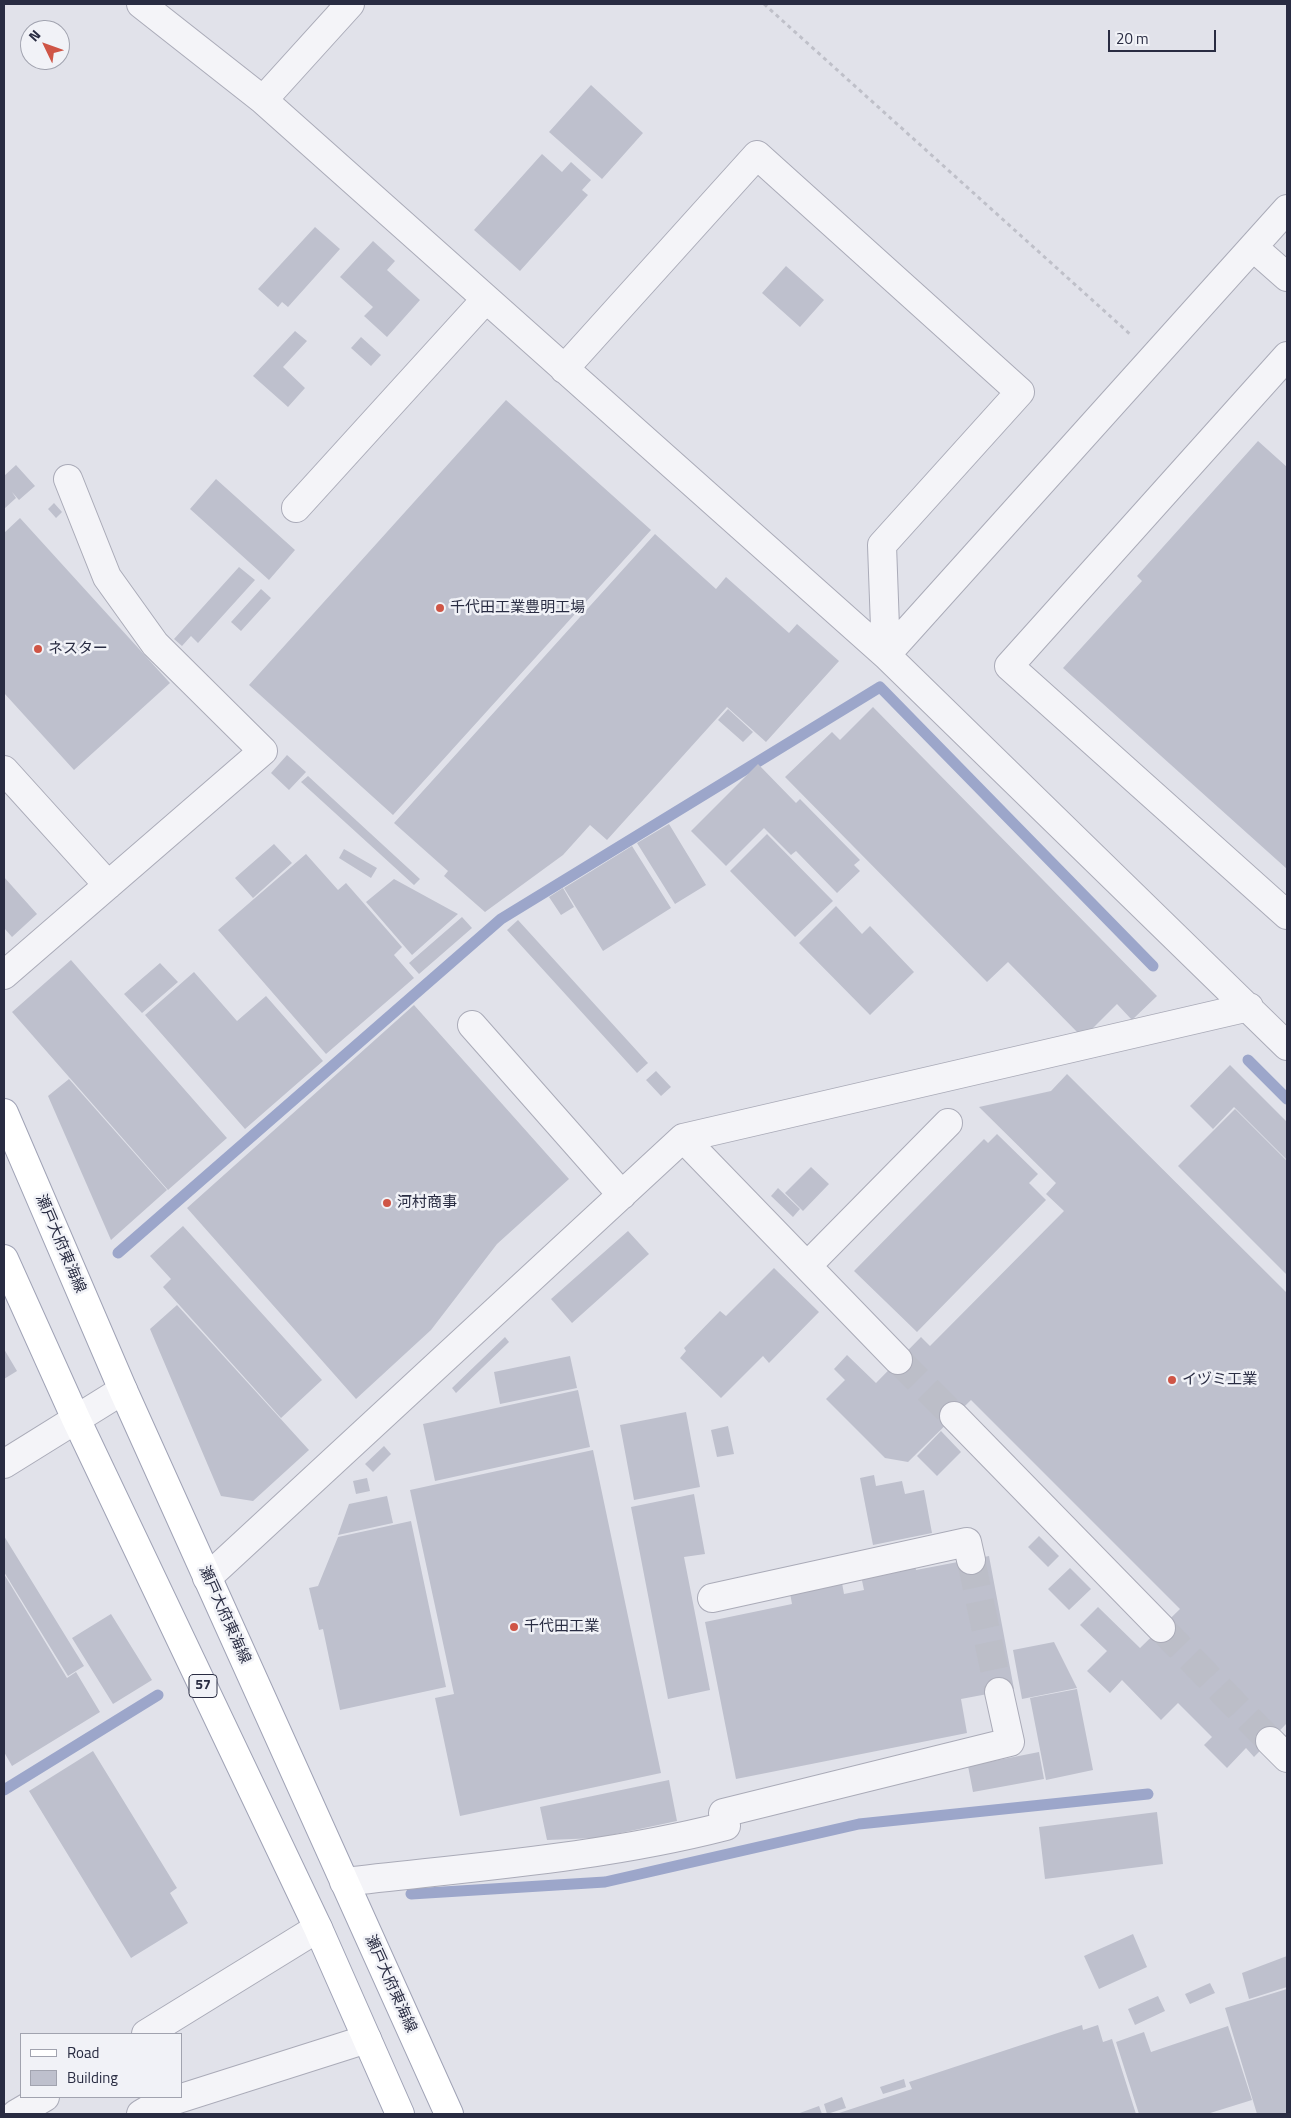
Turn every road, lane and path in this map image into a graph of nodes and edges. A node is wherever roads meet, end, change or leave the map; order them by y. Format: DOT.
graph roads {
  1 [pos="141,4"];
  2 [pos="350,4"];
  3 [pos="764,4"];
  4 [pos="263,100"];
  5 [pos="1287,209"];
  6 [pos="1253,247"];
  7 [pos="1287,277"];
  8 [pos="486,299"];
  9 [pos="1154,356"];
  10 [pos="1287,356"];
  11 [pos="564,369"];
  12 [pos="68,479"];
  13 [pos="296,508"];
  14 [pos="886,655"];
  15 [pos="4,770"];
  16 [pos="108,885"];
  17 [pos="1287,915"];
  18 [pos="4,975"];
  19 [pos="1248,1007"];
  20 [pos="472,1025"];
  21 [pos="1287,1046"];
  22 [pos="4,1113"];
  23 [pos="948,1123"];
  24 [pos="682,1138"];
  25 [pos="622,1195"];
  26 [pos="4,1259"];
  27 [pos="807,1266"];
  28 [pos="898,1360"];
  29 [pos="123,1390"];
  30 [pos="954,1416"];
  31 [pos="76,1419"];
  32 [pos="4,1464"];
  33 [pos="971,1560"];
  34 [pos="207,1578"];
  35 [pos="712,1598"];
  36 [pos="1161,1628"];
  37 [pos="999,1692"];
  38 [pos="344,1882"];
  39 [pos="318,1928"];
  40 [pos="148,2033"];
  41 [pos="367,2039"];
  42 [pos="44,2098"];
  43 [pos="47,2098"];
  44 [pos="181,2098"];
  45 [pos="182,2098"];
  46 [pos="16,2114"];
  47 [pos="58,2114"];
  48 [pos="141,2114"];
  49 [pos="400,2114"];
  50 [pos="449,2114"];
  1 -- 4 [label="street"];
  2 -- 4 [label="street"];
  3 -- 9 [label="path"];
  4 -- 8 [label="street"];
  5 -- 6 [label="street"];
  6 -- 7 [label="street"];
  6 -- 9 [label="street"];
  8 -- 11 [label="street"];
  8 -- 13 [label="street"];
  9 -- 14 [label="street"];
  10 -- 17 [label="street"];
  11 -- 14 [label="street"];
  11 -- 14 [label="street"];
  12 -- 16 [label="street"];
  14 -- 19 [label="street"];
  15 -- 16 [label="street"];
  16 -- 18 [label="street"];
  19 -- 21 [label="street"];
  19 -- 24 [label="street"];
  20 -- 25 [label="street"];
  22 -- 29 [label="main road, 瀬戸大府東海線"];
  23 -- 27 [label="street"];
  24 -- 25 [label="street"];
  24 -- 27 [label="street"];
  25 -- 34 [label="street"];
  26 -- 31 [label="main road, 57"];
  27 -- 28 [label="street"];
  29 -- 31 [label="street"];
  29 -- 34 [label="main road, 瀬戸大府東海線"];
  30 -- 36 [label="street"];
  31 -- 32 [label="street"];
  31 -- 39 [label="main road, 57"];
  33 -- 35 [label="street"];
  34 -- 38 [label="main road, 瀬戸大府東海線"];
  37 -- 38 [label="street"];
  38 -- 50 [label="main road, 瀬戸大府東海線"];
  39 -- 40 [label="street"];
  39 -- 41 [label="main road, 57"];
  41 -- 45 [label="street"];
  41 -- 49 [label="main road, 57"];
  42 -- 46 [label="street"];
  43 -- 47 [label="street"];
  44 -- 48 [label="street"];
}
